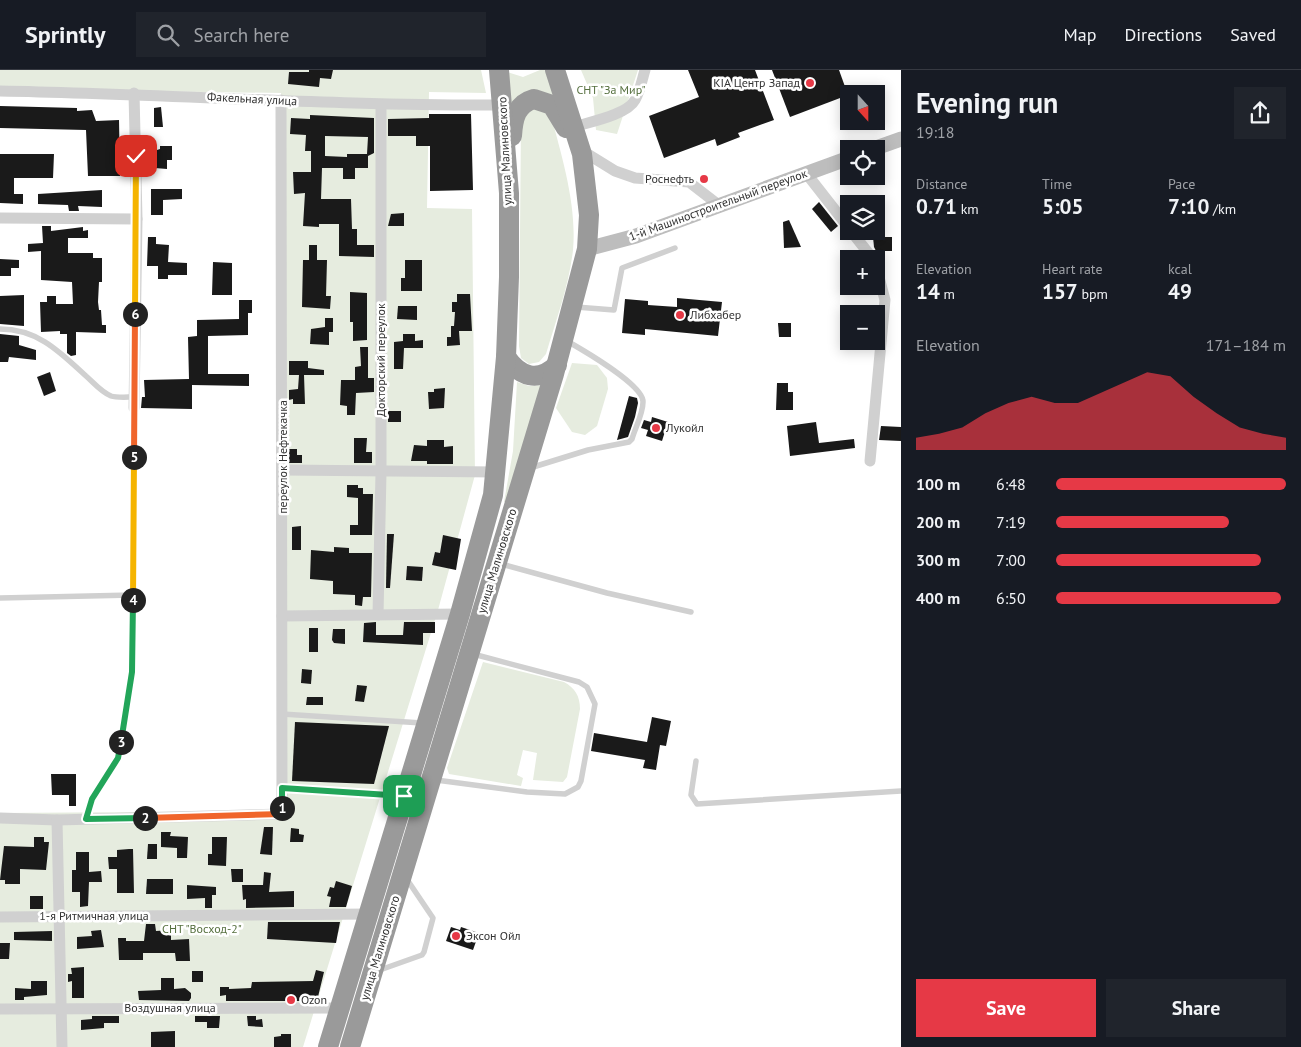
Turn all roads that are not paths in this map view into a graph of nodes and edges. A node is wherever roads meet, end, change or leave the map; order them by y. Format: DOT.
graph roads {
  1 [pos="499,70"];
  2 [pos="555,70"];
  3 [pos="645,70"];
  4 [pos="0,91"];
  5 [pos="134,94"];
  6 [pos="281,100"];
  7 [pos="380,105"];
  8 [pos="503,105"];
  9 [pos="574,127"];
  10 [pos="901,138"];
  11 [pos="885,144"];
  12 [pos="582,158"];
  13 [pos="840,161"];
  14 [pos="806,173"];
  15 [pos="508,193"];
  16 [pos="720,206"];
  17 [pos="840,216"];
  18 [pos="0,218"];
  19 [pos="137,219"];
  20 [pos="858,240"];
  21 [pos="675,248"];
  22 [pos="587,249"];
  23 [pos="866,250"];
  24 [pos="884,295"];
  25 [pos="573,306"];
  26 [pos="0,329"];
  27 [pos="564,339"];
  28 [pos="506,357"];
  29 [pos="557,365"];
  30 [pos="134,402"];
  31 [pos="870,461"];
  32 [pos="525,469"];
  33 [pos="283,470"];
  34 [pos="381,472"];
  35 [pos="497,472"];
  36 [pos="497,562"];
  37 [pos="133,595"];
  38 [pos="0,598"];
  39 [pos="691,612"];
  40 [pos="460,614"];
  41 [pos="378,615"];
  42 [pos="282,616"];
  43 [pos="470,652"];
  44 [pos="132,672"];
  45 [pos="282,714"];
  46 [pos="427,723"];
  47 [pos="696,760"];
  48 [pos="431,780"];
  49 [pos="282,788"];
  50 [pos="901,792"];
  51 [pos="404,796"];
  52 [pos="0,818"];
  53 [pos="57,820"];
  54 [pos="403,874"];
  55 [pos="369,914"];
  56 [pos="0,917"];
  57 [pos="59,917"];
  58 [pos="372,972"];
  59 [pos="61,1008"];
  60 [pos="341,1008"];
  61 [pos="0,1010"];
  62 [pos="62,1047"];
  63 [pos="328,1047"];
  64 [pos="350,1047"];
  1 -- 8 [label="highway, улица Малиновского"];
  2 -- 9 [label="highway, улица Малиновского"];
  3 -- 9 [label="street"];
  4 -- 5 [label="street, Факельная улица"];
  5 -- 6 [label="street, Факельная улица"];
  5 -- 19 [label="street"];
  6 -- 7 [label="street, Факельная улица"];
  6 -- 33 [label="street, переулок Нефтекачка"];
  7 -- 8 [label="street, Факельная улица"];
  7 -- 34 [label="street, Докторский переулок"];
  8 -- 15 [label="highway, улица Малиновского"];
  9 -- 12 [label="highway, улица Малиновского"];
  10 -- 11 [label="street"];
  12 -- 15 [label="highway"];
  12 -- 16 [label="street"];
  12 -- 22 [label="highway, улица Малиновского"];
  13 -- 14 [label="street, 1-й Машиностроительный переулок"];
  14 -- 16 [label="street, 1-й Машиностроительный переулок"];
  14 -- 17 [label="street"];
  15 -- 28 [label="highway, улица Малиновского"];
  16 -- 22 [label="street, 1-й Машиностроительный переулок"];
  18 -- 19 [label="street"];
  19 -- 30 [label="street"];
  20 -- 23 [label="street"];
  21 -- 25 [label="lane"];
  22 -- 25 [label="highway, улица Малиновского"];
  24 -- 31 [label="street"];
  25 -- 27 [label="highway, улица Малиновского"];
  26 -- 30 [label="lane"];
  27 -- 29 [label="highway, улица Малиновского"];
  27 -- 32 [label="lane"];
  28 -- 29 [label="highway"];
  28 -- 35 [label="highway, улица Малиновского"];
  29 -- 32 [label="highway, улица Малиновского"];
  30 -- 37 [label="lane"];
  32 -- 36 [label="highway, улица Малиновского"];
  33 -- 34 [label="street"];
  33 -- 42 [label="street, переулок Нефтекачка"];
  34 -- 35 [label="street"];
  34 -- 41 [label="street, Докторский переулок"];
  35 -- 40 [label="highway, улица Малиновского"];
  36 -- 39 [label="lane"];
  36 -- 43 [label="highway, улица Малиновского"];
  37 -- 38 [label="lane"];
  37 -- 44 [label="lane"];
  40 -- 41 [label="street"];
  40 -- 46 [label="highway, улица Малиновского"];
  41 -- 42 [label="street"];
  42 -- 45 [label="street, переулок Нефтекачка"];
  43 -- 48 [label="highway, улица Малиновского"];
  43 -- 48 [label="lane"];
  45 -- 46 [label="lane"];
  45 -- 49 [label="street, переулок Нефтекачка"];
  46 -- 51 [label="highway, улица Малиновского"];
  47 -- 50 [label="lane"];
  48 -- 54 [label="highway, улица Малиновского"];
  49 -- 51 [label="lane"];
  49 -- 53 [label="street, переулок Нефтекачка"];
  51 -- 55 [label="highway, улица Малиновского"];
  52 -- 53 [label="street"];
  53 -- 57 [label="street"];
  54 -- 58 [label="highway, улица Малиновского"];
  54 -- 58 [label="lane"];
  55 -- 57 [label="street, 1-я Ритмичная улица"];
  55 -- 60 [label="highway, улица Малиновского"];
  56 -- 57 [label="street, 1-я Ритмичная улица"];
  57 -- 59 [label="street"];
  58 -- 64 [label="highway, улица Малиновского"];
  59 -- 60 [label="street, Воздушная улица"];
  59 -- 61 [label="street, Воздушная улица"];
  59 -- 62 [label="street"];
  60 -- 63 [label="highway, улица Малиновского"];
}
